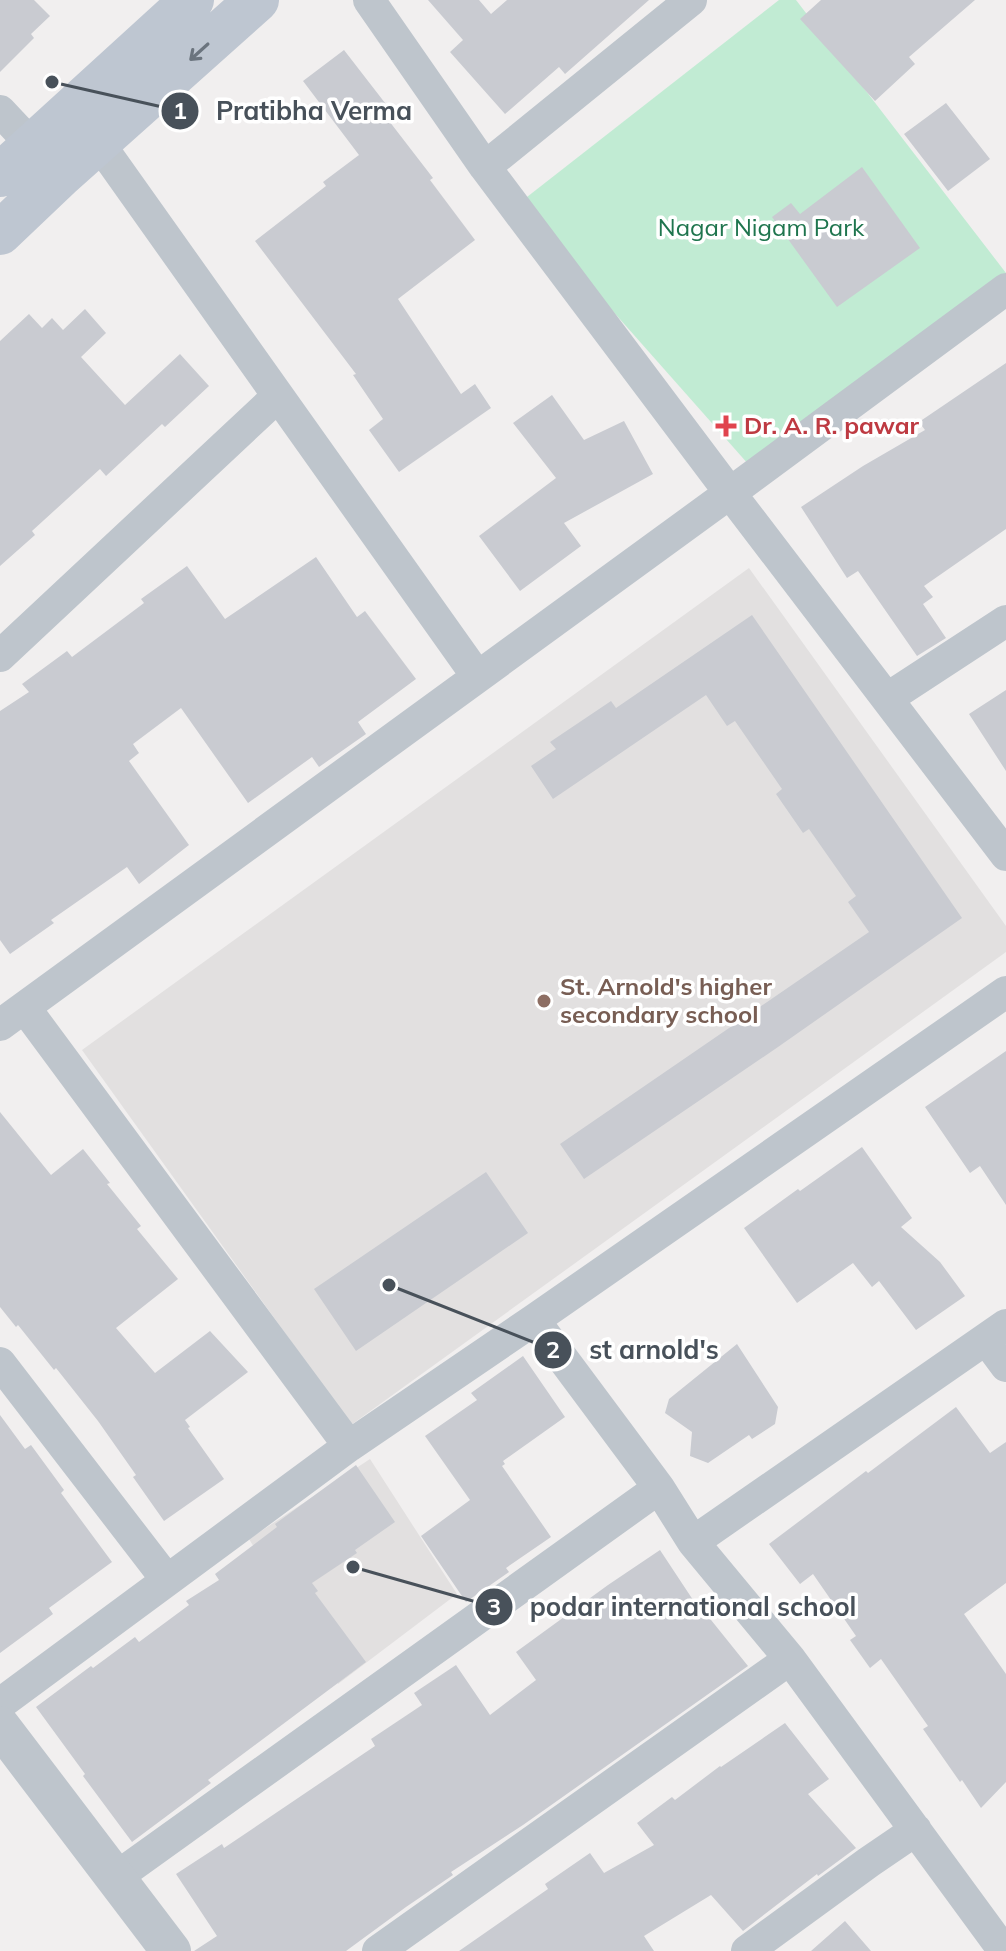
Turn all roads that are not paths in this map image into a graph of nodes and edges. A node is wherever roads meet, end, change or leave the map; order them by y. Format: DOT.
graph roads {
  1 [pos="192,0"];
  2 [pos="257,0"];
  3 [pos="369,0"];
  4 [pos="691,0"];
  5 [pos="0,111"];
  6 [pos="98,142"];
  7 [pos="46,160"];
  8 [pos="485,167"];
  9 [pos="0,175"];
  10 [pos="0,233"];
  11 [pos="1006,289"];
  12 [pos="278,396"];
  13 [pos="730,493"];
  14 [pos="1006,621"];
  15 [pos="0,656"];
  16 [pos="477,676"];
  17 [pos="888,698"];
  18 [pos="1006,855"];
  19 [pos="1006,992"];
  20 [pos="12,1016"];
  21 [pos="534,1320"];
  22 [pos="996,1332"];
  23 [pos="0,1363"];
  24 [pos="1006,1366"];
  25 [pos="349,1446"];
  26 [pos="659,1488"];
  27 [pos="693,1542"];
  28 [pos="167,1580"];
  29 [pos="790,1659"];
  30 [pos="0,1704"];
  31 [pos="7,1749"];
  32 [pos="916,1830"];
  33 [pos="115,1878"];
  34 [pos="156,1946"];
  35 [pos="378,1951"];
  36 [pos="747,1951"];
  37 [pos="1004,1951"];
  1 -- 7 [label="main road"];
  2 -- 6 [label="main road, one-way"];
  3 -- 8 [label="street"];
  4 -- 8 [label="street"];
  5 -- 7 [label="street"];
  6 -- 7 [label="main road"];
  6 -- 12 [label="street"];
  7 -- 9 [label="main road"];
  7 -- 10 [label="main road"];
  8 -- 13 [label="street"];
  11 -- 13 [label="street"];
  12 -- 15 [label="street"];
  12 -- 16 [label="street"];
  13 -- 16 [label="street"];
  13 -- 17 [label="street"];
  14 -- 17 [label="street"];
  16 -- 20 [label="street"];
  17 -- 18 [label="street"];
  19 -- 21 [label="street"];
  20 -- 25 [label="street"];
  21 -- 25 [label="street"];
  21 -- 26 [label="street"];
  22 -- 24 [label="street"];
  22 -- 27 [label="street"];
  23 -- 28 [label="street"];
  25 -- 28 [label="street"];
  26 -- 27 [label="street"];
  26 -- 33 [label="street"];
  27 -- 29 [label="street"];
  28 -- 30 [label="street"];
  29 -- 32 [label="street"];
  29 -- 35 [label="street"];
  31 -- 33 [label="street"];
  32 -- 36 [label="street"];
  32 -- 37 [label="street"];
  33 -- 34 [label="street"];
}
